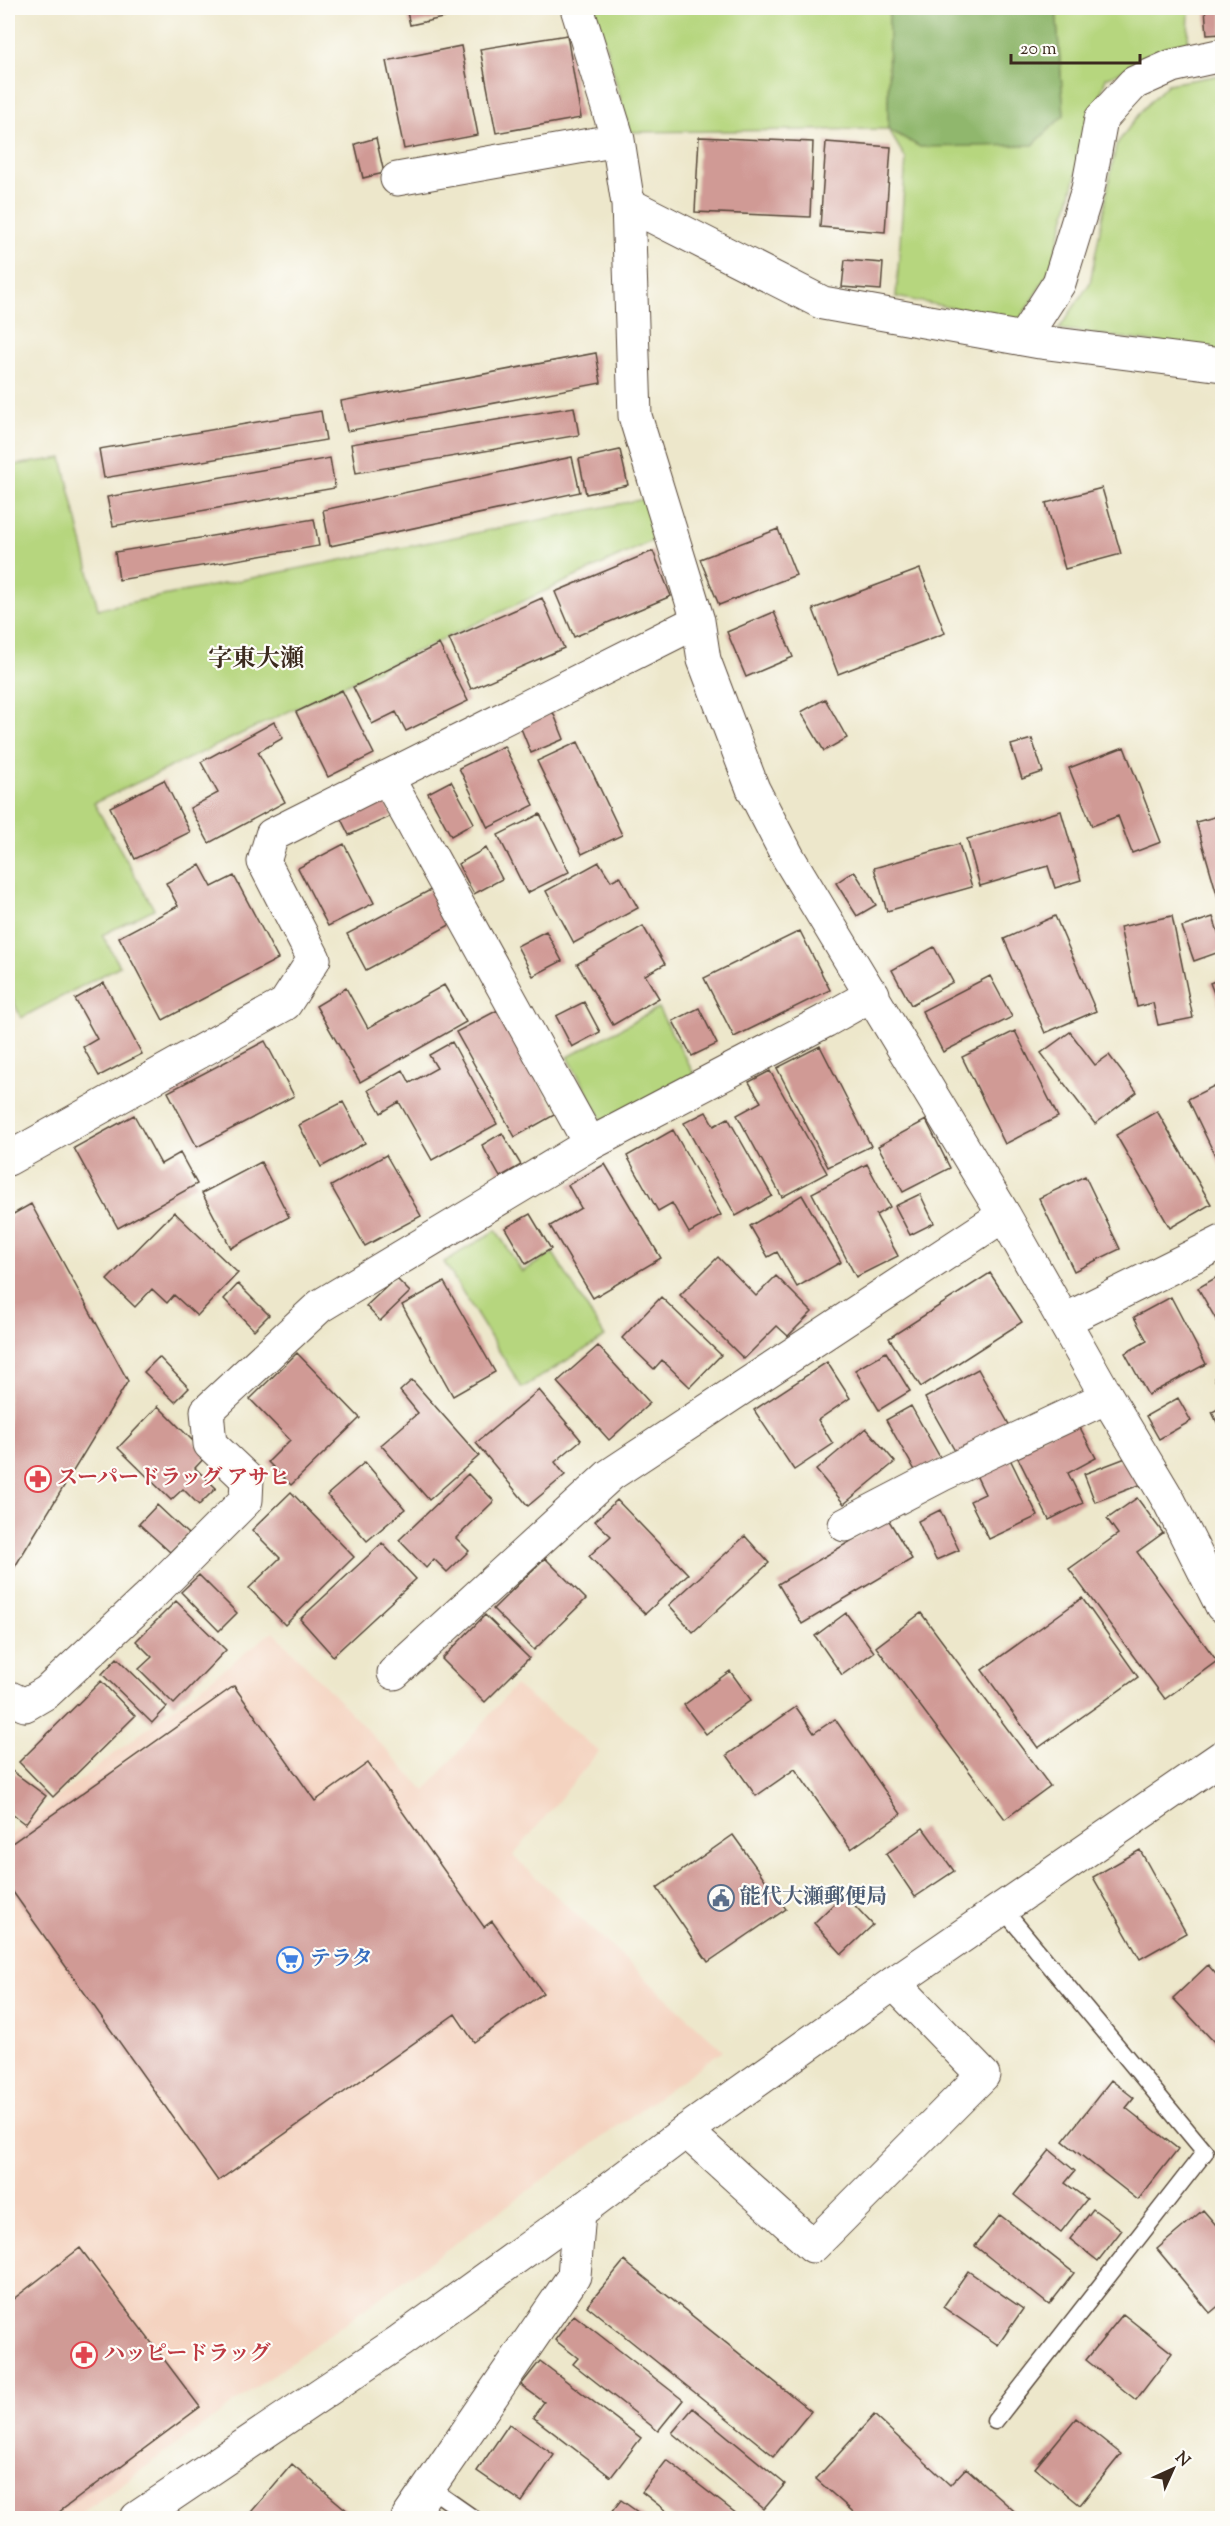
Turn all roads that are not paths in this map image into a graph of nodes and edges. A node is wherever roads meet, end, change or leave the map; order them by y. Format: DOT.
graph roads {
  1 [pos="577,8"];
  2 [pos="1222,55"];
  3 [pos="618,140"];
  4 [pos="397,179"];
  5 [pos="628,204"];
  6 [pos="1023,339"];
  7 [pos="1222,365"];
  8 [pos="698,621"];
  9 [pos="387,777"];
  10 [pos="873,994"];
  11 [pos="590,1144"];
  12 [pos="8,1159"];
  13 [pos="1004,1215"];
  14 [pos="1222,1242"];
  15 [pos="1065,1320"];
  16 [pos="1107,1397"];
  17 [pos="845,1525"];
  18 [pos="1222,1606"];
  19 [pos="394,1673"];
  20 [pos="8,1697"];
  21 [pos="1222,1757"];
  22 [pos="1003,1909"];
  23 [pos="894,1983"];
  24 [pos="686,2131"];
  25 [pos="579,2212"];
  26 [pos="995,2421"];
  27 [pos="430,2488"];
  28 [pos="137,2518"];
  29 [pos="408,2518"];
  30 [pos="472,2518"];
  1 -- 3 [label="street"];
  2 -- 6 [label="street"];
  3 -- 4 [label="street"];
  3 -- 5 [label="street"];
  5 -- 6 [label="street"];
  5 -- 8 [label="street"];
  6 -- 7 [label="street"];
  8 -- 9 [label="street"];
  8 -- 10 [label="street"];
  9 -- 11 [label="street"];
  9 -- 12 [label="street"];
  10 -- 11 [label="street"];
  10 -- 13 [label="street"];
  11 -- 20 [label="street"];
  13 -- 15 [label="street"];
  13 -- 19 [label="street"];
  14 -- 15 [label="street"];
  15 -- 16 [label="street"];
  16 -- 17 [label="street"];
  16 -- 18 [label="street"];
  21 -- 22 [label="street"];
  22 -- 23 [label="street"];
  22 -- 26 [label="lane"];
  23 -- 24 [label="street"];
  23 -- 24 [label="street"];
  24 -- 25 [label="street"];
  25 -- 27 [label="street"];
  25 -- 28 [label="street"];
  27 -- 29 [label="street"];
  27 -- 30 [label="lane"];
}
